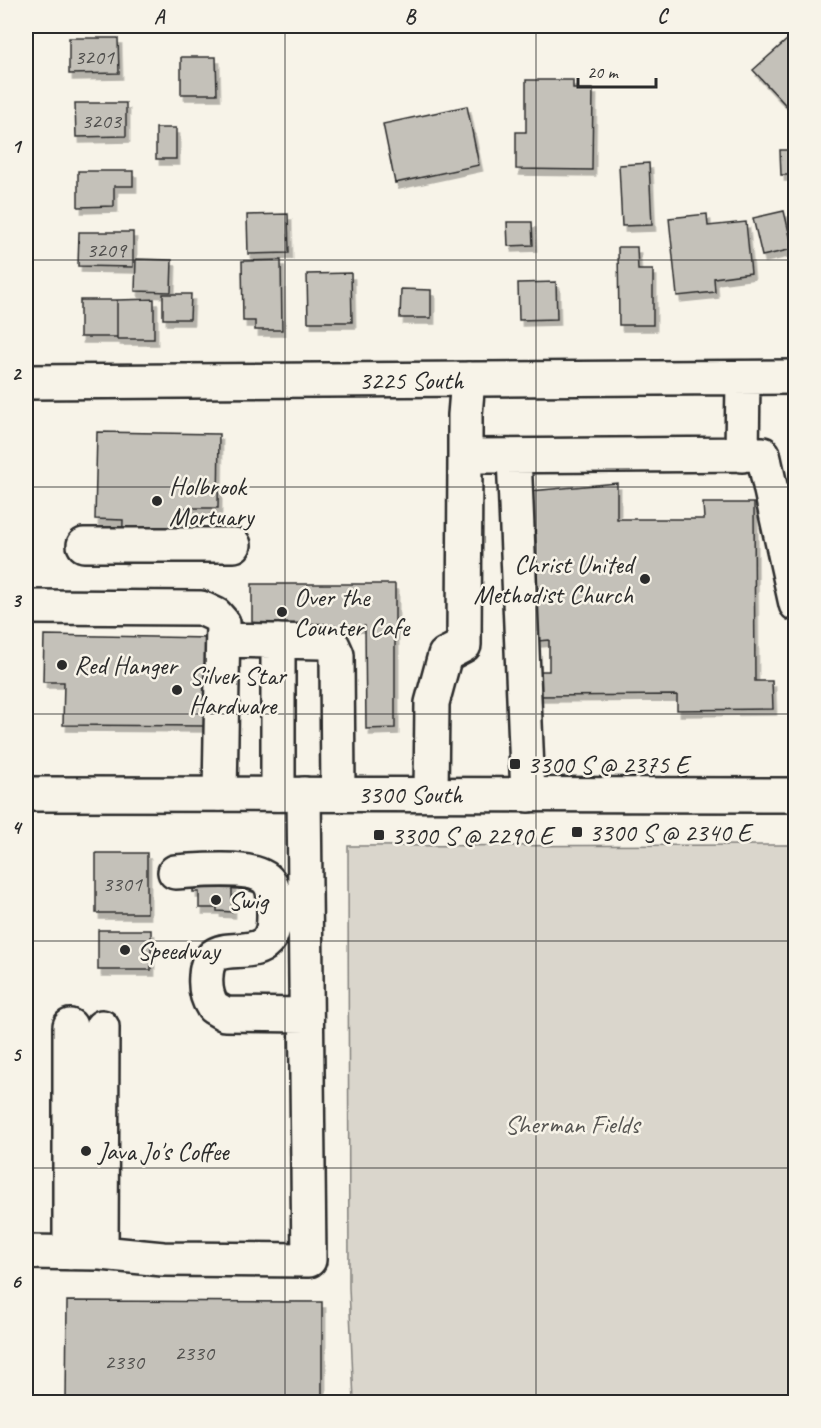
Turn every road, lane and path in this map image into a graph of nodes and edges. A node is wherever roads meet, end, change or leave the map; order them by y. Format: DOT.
graph roads {
  1 [pos="795,377"];
  2 [pos="743,378"];
  3 [pos="468,379"];
  4 [pos="26,382"];
  5 [pos="742,455"];
  6 [pos="465,456"];
  7 [pos="514,456"];
  8 [pos="84,545"];
  9 [pos="234,545"];
  10 [pos="795,604"];
  11 [pos="26,607"];
  12 [pos="223,640"];
  13 [pos="278,641"];
  14 [pos="26,794"];
  15 [pos="220,794"];
  16 [pos="291,794"];
  17 [pos="338,794"];
  18 [pos="431,794"];
  19 [pos="528,795"];
  20 [pos="795,795"];
  21 [pos="175,872"];
  22 [pos="306,1015"];
  23 [pos="70,1026"];
  24 [pos="102,1027"];
  25 [pos="26,1252"];
  26 [pos="85,1253"];
  1 -- 2 [label="street, 3225 South"];
  2 -- 3 [label="street, 3225 South"];
  2 -- 5 [label="street"];
  3 -- 4 [label="street, 3225 South"];
  3 -- 6 [label="street"];
  5 -- 7 [label="street"];
  5 -- 10 [label="street"];
  6 -- 7 [label="street"];
  6 -- 18 [label="street"];
  7 -- 19 [label="street"];
  8 -- 9 [label="street"];
  11 -- 12 [label="street"];
  12 -- 13 [label="street"];
  12 -- 15 [label="street"];
  13 -- 16 [label="street"];
  13 -- 17 [label="street"];
  14 -- 15 [label="street, 3300 South"];
  15 -- 16 [label="street, 3300 South"];
  16 -- 17 [label="street, 3300 South"];
  16 -- 22 [label="street"];
  17 -- 18 [label="street, 3300 South"];
  18 -- 19 [label="street, 3300 South"];
  19 -- 20 [label="street, 3300 South"];
  21 -- 22 [label="street"];
  22 -- 26 [label="street"];
  23 -- 26 [label="street"];
  24 -- 26 [label="street"];
  25 -- 26 [label="street"];
}
